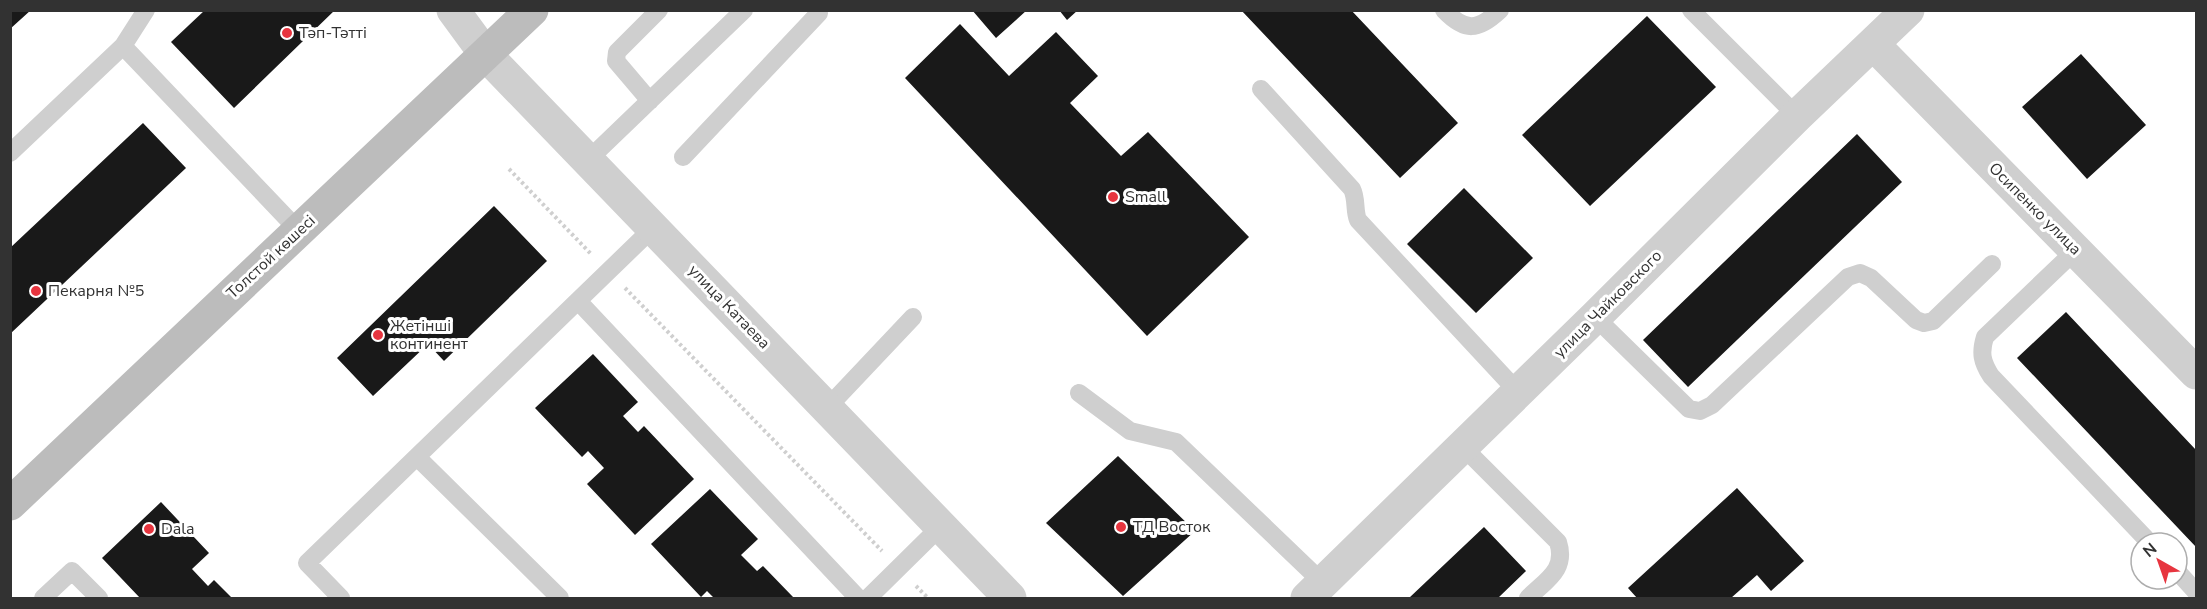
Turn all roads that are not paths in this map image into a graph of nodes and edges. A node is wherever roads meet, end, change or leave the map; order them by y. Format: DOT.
graph roads {
  1 [pos="146,10"];
  2 [pos="453,10"];
  3 [pos="532,10"];
  4 [pos="659,10"];
  5 [pos="744,10"];
  6 [pos="817,10"];
  7 [pos="1443,10"];
  8 [pos="1500,10"];
  9 [pos="1691,10"];
  10 [pos="1908,10"];
  11 [pos="1874,45"];
  12 [pos="123,46"];
  13 [pos="486,55"];
  14 [pos="1261,89"];
  15 [pos="650,101"];
  16 [pos="1797,116"];
  17 [pos="10,153"];
  18 [pos="683,157"];
  19 [pos="588,160"];
  20 [pos="653,228"];
  21 [pos="299,231"];
  22 [pos="2076,250"];
  23 [pos="1992,264"];
  24 [pos="579,302"];
  25 [pos="913,317"];
  26 [pos="1595,318"];
  27 [pos="2196,373"];
  28 [pos="1518,392"];
  29 [pos="1079,393"];
  30 [pos="827,408"];
  31 [pos="1463,447"];
  32 [pos="417,457"];
  33 [pos="10,504"];
  34 [pos="940,527"];
  35 [pos="2139,531"];
  36 [pos="1315,591"];
  37 [pos="43,598"];
  38 [pos="99,598"];
  39 [pos="342,598"];
  40 [pos="560,598"];
  41 [pos="858,598"];
  42 [pos="868,598"];
  43 [pos="1010,598"];
  44 [pos="1528,598"];
  1 -- 12 [label="lane"];
  2 -- 13 [label="street, улица Катаева"];
  3 -- 13 [label="main road, Толстой көшесі"];
  4 -- 15 [label="lane"];
  5 -- 15 [label="lane"];
  6 -- 18 [label="lane"];
  7 -- 8 [label="lane"];
  9 -- 16 [label="lane"];
  10 -- 11 [label="street, улица Чайковского"];
  11 -- 16 [label="street, улица Чайковского"];
  11 -- 22 [label="street, Осипенко улица"];
  12 -- 17 [label="lane"];
  12 -- 21 [label="lane"];
  13 -- 19 [label="street, улица Катаева"];
  13 -- 21 [label="main road, Толстой көшесі"];
  14 -- 28 [label="lane"];
  15 -- 19 [label="lane"];
  16 -- 26 [label="street, улица Чайковского"];
  19 -- 20 [label="street, улица Катаева"];
  20 -- 24 [label="lane"];
  20 -- 30 [label="street, улица Катаева"];
  21 -- 33 [label="main road, Толстой көшесі"];
  22 -- 27 [label="street, Осипенко улица"];
  22 -- 35 [label="lane"];
  23 -- 26 [label="lane"];
  24 -- 32 [label="lane"];
  24 -- 41 [label="lane"];
  25 -- 30 [label="lane"];
  26 -- 28 [label="street, улица Чайковского"];
  28 -- 31 [label="street, улица Чайковского"];
  29 -- 36 [label="lane"];
  30 -- 34 [label="street, улица Катаева"];
  31 -- 36 [label="street, улица Чайковского"];
  31 -- 44 [label="lane"];
  32 -- 39 [label="lane"];
  32 -- 40 [label="lane"];
  34 -- 42 [label="lane"];
  34 -- 43 [label="street, улица Катаева"];
  37 -- 38 [label="lane"];
}
